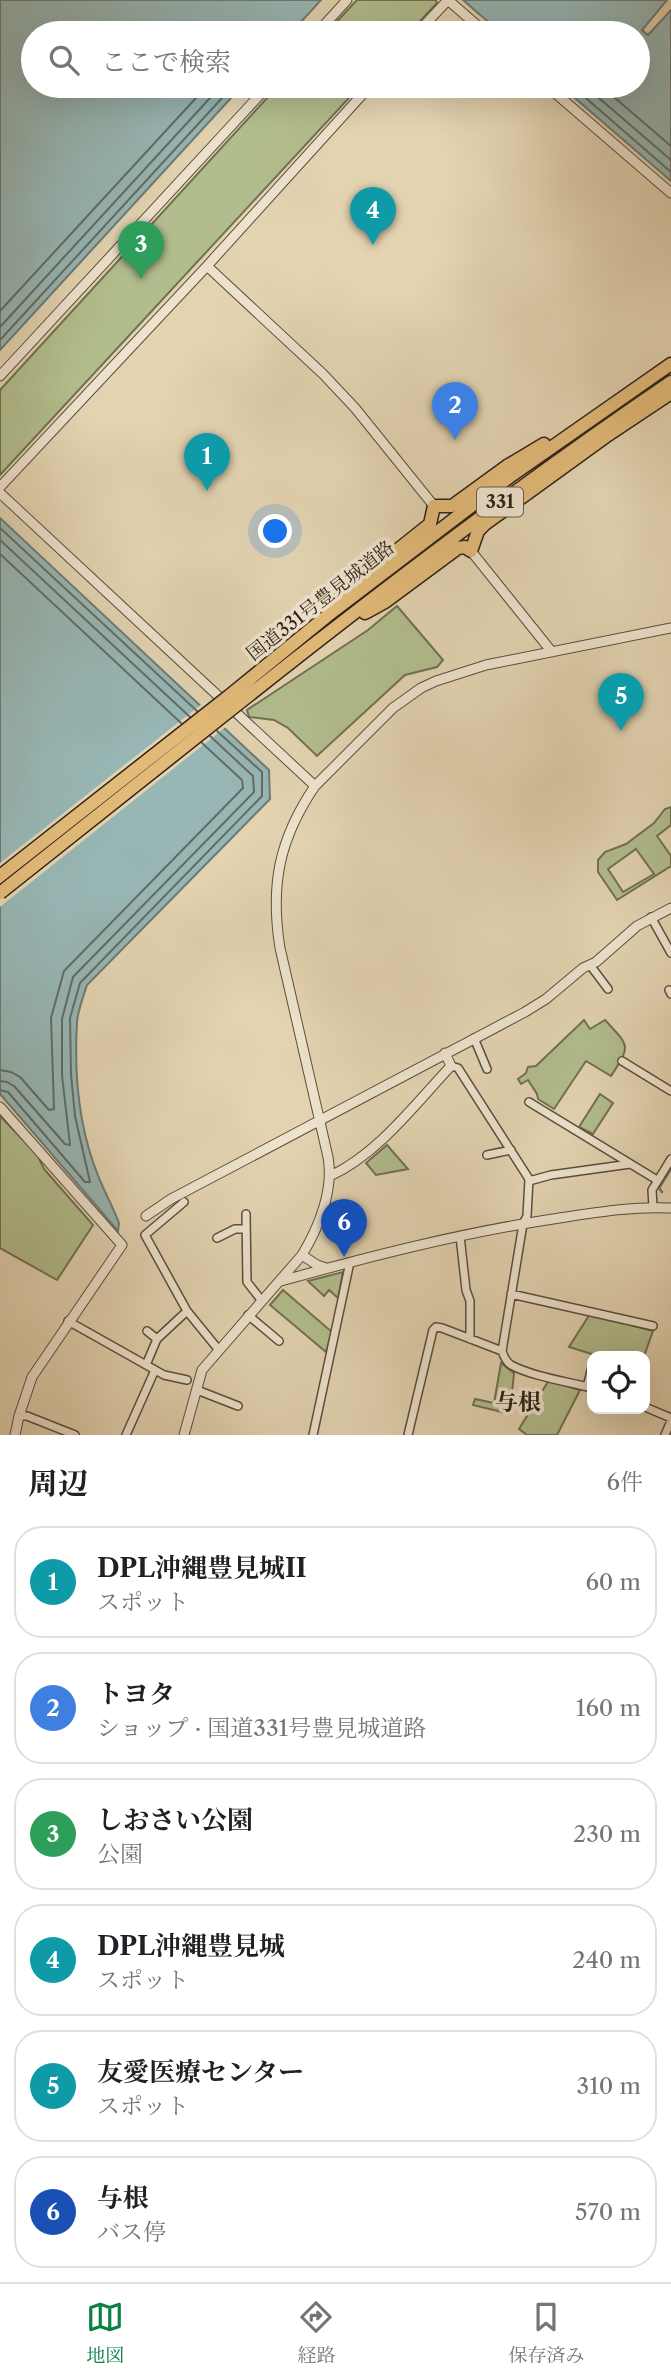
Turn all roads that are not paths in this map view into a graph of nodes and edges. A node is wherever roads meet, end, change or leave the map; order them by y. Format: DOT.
graph roads {
  1 [pos="347,0"];
  2 [pos="448,0"];
  3 [pos="328,21"];
  4 [pos="428,21"];
  5 [pos="472,21"];
  6 [pos="257,98"];
  7 [pos="359,98"];
  8 [pos="561,98"];
  9 [pos="671,193"];
  10 [pos="207,266"];
  11 [pos="671,364"];
  12 [pos="0,376"];
  13 [pos="671,382"];
  14 [pos="671,393"];
  15 [pos="584,422"];
  16 [pos="0,487"];
  17 [pos="0,494"];
  18 [pos="435,506"];
  19 [pos="471,551"];
  20 [pos="327,616"];
  21 [pos="671,628"];
  22 [pos="334,630"];
  23 [pos="552,652"];
  24 [pos="234,700"];
  25 [pos="315,786"];
  26 [pos="0,876"];
  27 [pos="0,893"];
  28 [pos="671,908"];
  29 [pos="651,917"];
  30 [pos="671,953"];
  31 [pos="590,965"];
  32 [pos="608,989"];
  33 [pos="474,1038"];
  34 [pos="445,1053"];
  35 [pos="622,1061"];
  36 [pos="452,1066"];
  37 [pos="487,1069"];
  38 [pos="671,1091"];
  39 [pos="529,1102"];
  40 [pos="0,1107"];
  41 [pos="320,1120"];
  42 [pos="511,1150"];
  43 [pos="486,1155"];
  44 [pos="671,1159"];
  45 [pos="630,1164"];
  46 [pos="330,1176"];
  47 [pos="657,1180"];
  48 [pos="529,1181"];
  49 [pos="184,1202"];
  50 [pos="653,1207"];
  51 [pos="671,1208"];
  52 [pos="246,1214"];
  53 [pos="146,1216"];
  54 [pos="523,1224"];
  55 [pos="246,1229"];
  56 [pos="460,1236"];
  57 [pos="217,1238"];
  58 [pos="302,1255"];
  59 [pos="350,1262"];
  60 [pos="327,1268"];
  61 [pos="281,1281"];
  62 [pos="511,1294"];
  63 [pos="262,1301"];
  64 [pos="187,1311"];
  65 [pos="248,1315"];
  66 [pos="68,1321"];
  67 [pos="653,1326"];
  68 [pos="147,1331"];
  69 [pos="157,1339"];
  70 [pos="470,1339"];
  71 [pos="279,1341"];
  72 [pos="218,1349"];
  73 [pos="502,1351"];
  74 [pos="146,1365"];
  75 [pos="155,1370"];
  76 [pos="187,1380"];
  77 [pos="587,1387"];
  78 [pos="197,1390"];
  79 [pos="237,1406"];
  80 [pos="650,1410"];
  81 [pos="19,1416"];
  82 [pos="671,1420"];
  83 [pos="15,1435"];
  84 [pos="75,1435"];
  85 [pos="125,1435"];
  86 [pos="184,1435"];
  87 [pos="313,1435"];
  88 [pos="408,1435"];
  89 [pos="665,1435"];
  1 -- 3 [label="street"];
  2 -- 4 [label="street"];
  2 -- 5 [label="street"];
  6 -- 12 [label="street"];
  7 -- 10 [label="street"];
  8 -- 9 [label="street"];
  10 -- 16 [label="street"];
  10 -- 18 [label="street"];
  11 -- 15 [label="highway, 国道331号豊見城道路 / 331"];
  13 -- 22 [label="highway, 国道331号豊見城道路 / 331"];
  14 -- 19 [label="highway"];
  15 -- 18 [label="highway"];
  15 -- 20 [label="highway, 国道331号豊見城道路 / 331"];
  17 -- 25 [label="street"];
  18 -- 20 [label="highway"];
  19 -- 22 [label="highway"];
  19 -- 23 [label="street"];
  20 -- 24 [label="highway, 国道331号豊見城道路 / 331"];
  21 -- 23 [label="street"];
  22 -- 24 [label="highway, 国道331号豊見城道路 / 331"];
  23 -- 25 [label="street"];
  24 -- 26 [label="highway, 国道331号豊見城道路 / 331, bridge"];
  24 -- 27 [label="highway, 国道331号豊見城道路 / 331, bridge"];
  25 -- 41 [label="street"];
  28 -- 29 [label="street"];
  29 -- 30 [label="street"];
  29 -- 31 [label="street"];
  31 -- 32 [label="street"];
  31 -- 33 [label="street"];
  33 -- 34 [label="street"];
  33 -- 37 [label="street"];
  34 -- 36 [label="street"];
  34 -- 41 [label="street"];
  35 -- 38 [label="street"];
  36 -- 42 [label="street"];
  36 -- 46 [label="street"];
  39 -- 45 [label="street"];
  40 -- 66 [label="street"];
  41 -- 46 [label="street"];
  41 -- 53 [label="street"];
  42 -- 43 [label="street"];
  42 -- 48 [label="street"];
  44 -- 47 [label="street"];
  45 -- 47 [label="street"];
  45 -- 48 [label="street"];
  46 -- 58 [label="street"];
  47 -- 50 [label="street"];
  48 -- 54 [label="street"];
  49 -- 64 [label="street"];
  50 -- 51 [label="street"];
  50 -- 54 [label="street"];
  52 -- 55 [label="street"];
  54 -- 56 [label="street"];
  54 -- 62 [label="street"];
  55 -- 57 [label="street"];
  55 -- 63 [label="street"];
  56 -- 59 [label="street"];
  56 -- 70 [label="street"];
  58 -- 60 [label="street"];
  58 -- 61 [label="street"];
  59 -- 60 [label="street"];
  59 -- 87 [label="street"];
  60 -- 61 [label="street"];
  61 -- 63 [label="street"];
  62 -- 67 [label="street"];
  62 -- 73 [label="street"];
  63 -- 65 [label="street"];
  64 -- 69 [label="street"];
  64 -- 72 [label="street"];
  65 -- 71 [label="street"];
  65 -- 72 [label="street"];
  66 -- 74 [label="street"];
  66 -- 81 [label="street"];
  68 -- 69 [label="street"];
  69 -- 74 [label="street"];
  70 -- 73 [label="street"];
  70 -- 88 [label="street"];
  72 -- 78 [label="street"];
  73 -- 77 [label="street"];
  74 -- 75 [label="street"];
  75 -- 76 [label="street"];
  75 -- 85 [label="street"];
  78 -- 79 [label="street"];
  78 -- 86 [label="street"];
  80 -- 82 [label="street"];
  81 -- 83 [label="street"];
  81 -- 84 [label="street"];
  82 -- 89 [label="street"];
}
